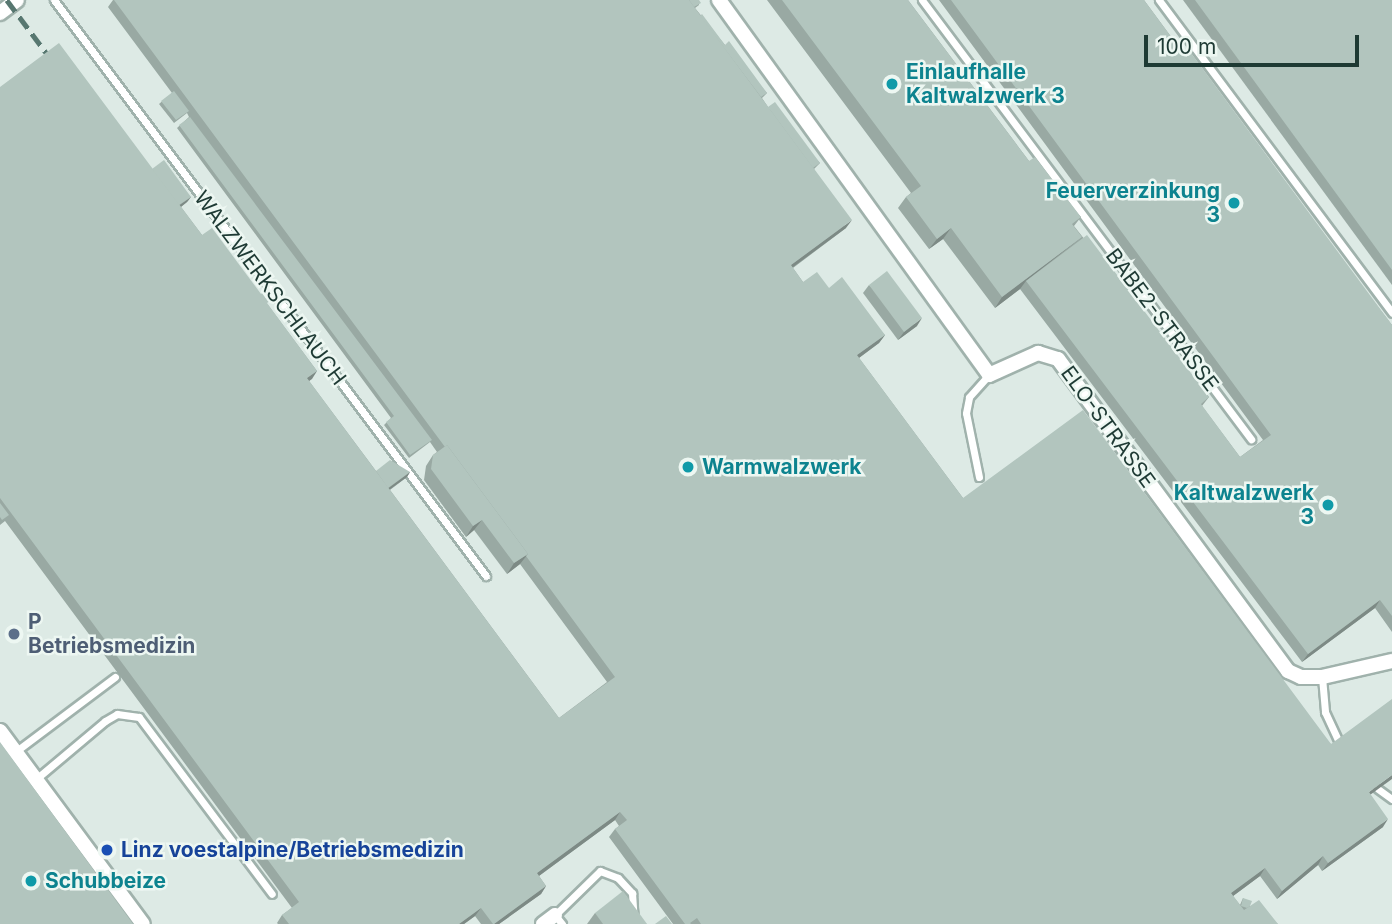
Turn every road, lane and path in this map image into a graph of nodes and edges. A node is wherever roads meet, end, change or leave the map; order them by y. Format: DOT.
graph roads {
  1 [pos="17,0"];
  2 [pos="54,0"];
  3 [pos="719,0"];
  4 [pos="922,0"];
  5 [pos="1159,0"];
  6 [pos="0,13"];
  7 [pos="1392,313"];
  8 [pos="989,375"];
  9 [pos="1251,439"];
  10 [pos="979,477"];
  11 [pos="486,576"];
  12 [pos="1392,661"];
  13 [pos="115,677"];
  14 [pos="1322,677"];
  15 [pos="0,731"];
  16 [pos="1339,742"];
  17 [pos="15,752"];
  18 [pos="36,779"];
  19 [pos="1378,789"];
  20 [pos="1392,799"];
  21 [pos="272,894"];
  22 [pos="559,919"];
  23 [pos="143,924"];
  24 [pos="543,924"];
  25 [pos="634,924"];
  1 -- 6 [label="street"];
  2 -- 11 [label="lane, WALZWERKSCHLAUCH"];
  3 -- 8 [label="street"];
  4 -- 9 [label="lane, BABE2-STRASSE"];
  5 -- 7 [label="lane"];
  8 -- 10 [label="lane"];
  8 -- 14 [label="street, ELO-STRASSE"];
  12 -- 14 [label="street, ELO-STRASSE"];
  13 -- 17 [label="lane"];
  14 -- 16 [label="lane"];
  15 -- 17 [label="street"];
  17 -- 18 [label="street"];
  18 -- 21 [label="lane"];
  18 -- 23 [label="street"];
  19 -- 20 [label="lane"];
  22 -- 24 [label="street"];
  22 -- 25 [label="lane"];
}
